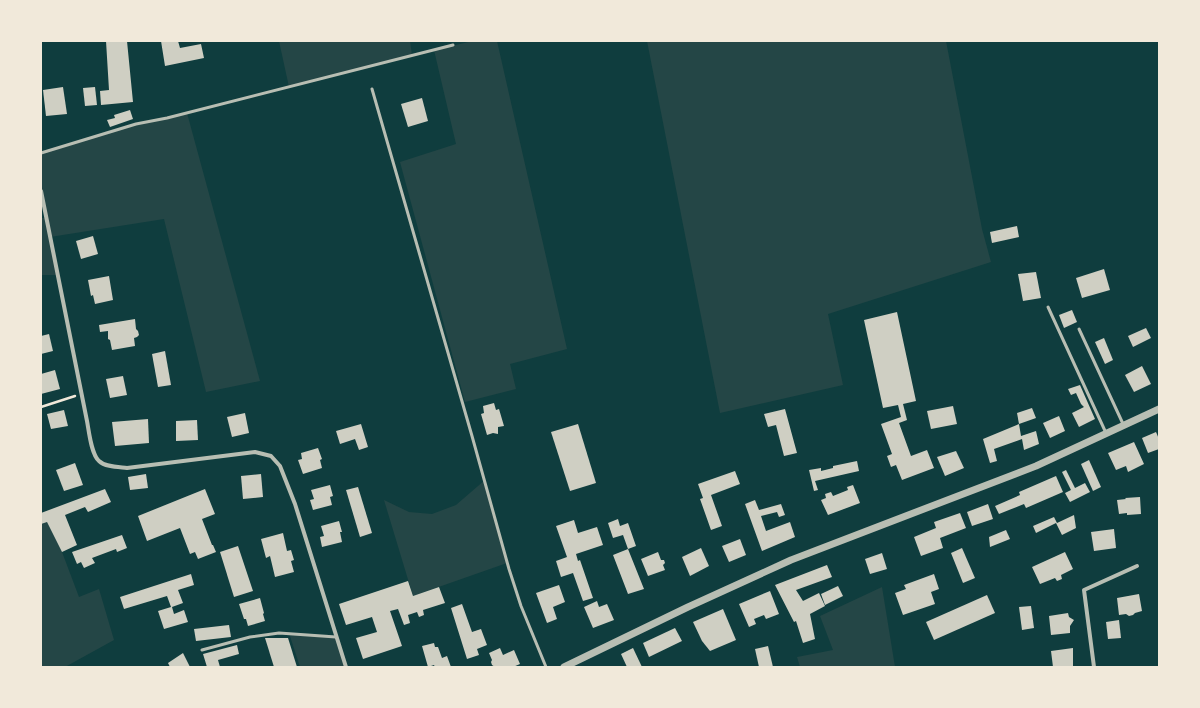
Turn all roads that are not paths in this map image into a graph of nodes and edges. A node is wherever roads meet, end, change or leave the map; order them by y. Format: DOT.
graph roads {
  1 [pos="453,44"];
  2 [pos="372,89"];
  3 [pos="41,153"];
  4 [pos="41,191"];
  5 [pos="1048,307"];
  6 [pos="1079,329"];
  7 [pos="1159,409"];
  8 [pos="1124,426"];
  9 [pos="1106,433"];
  10 [pos="1137,566"];
  11 [pos="336,637"];
  12 [pos="202,650"];
  13 [pos="346,667"];
  14 [pos="546,667"];
  15 [pos="564,667"];
  16 [pos="1094,667"];
  1 -- 3 [label="lane"];
  2 -- 14 [label="lane"];
  4 -- 11 [label="street"];
  5 -- 9 [label="lane"];
  6 -- 8 [label="lane"];
  7 -- 8 [label="street"];
  8 -- 9 [label="street"];
  9 -- 15 [label="street"];
  10 -- 16 [label="street"];
  11 -- 12 [label="lane"];
  11 -- 13 [label="street"];
}
